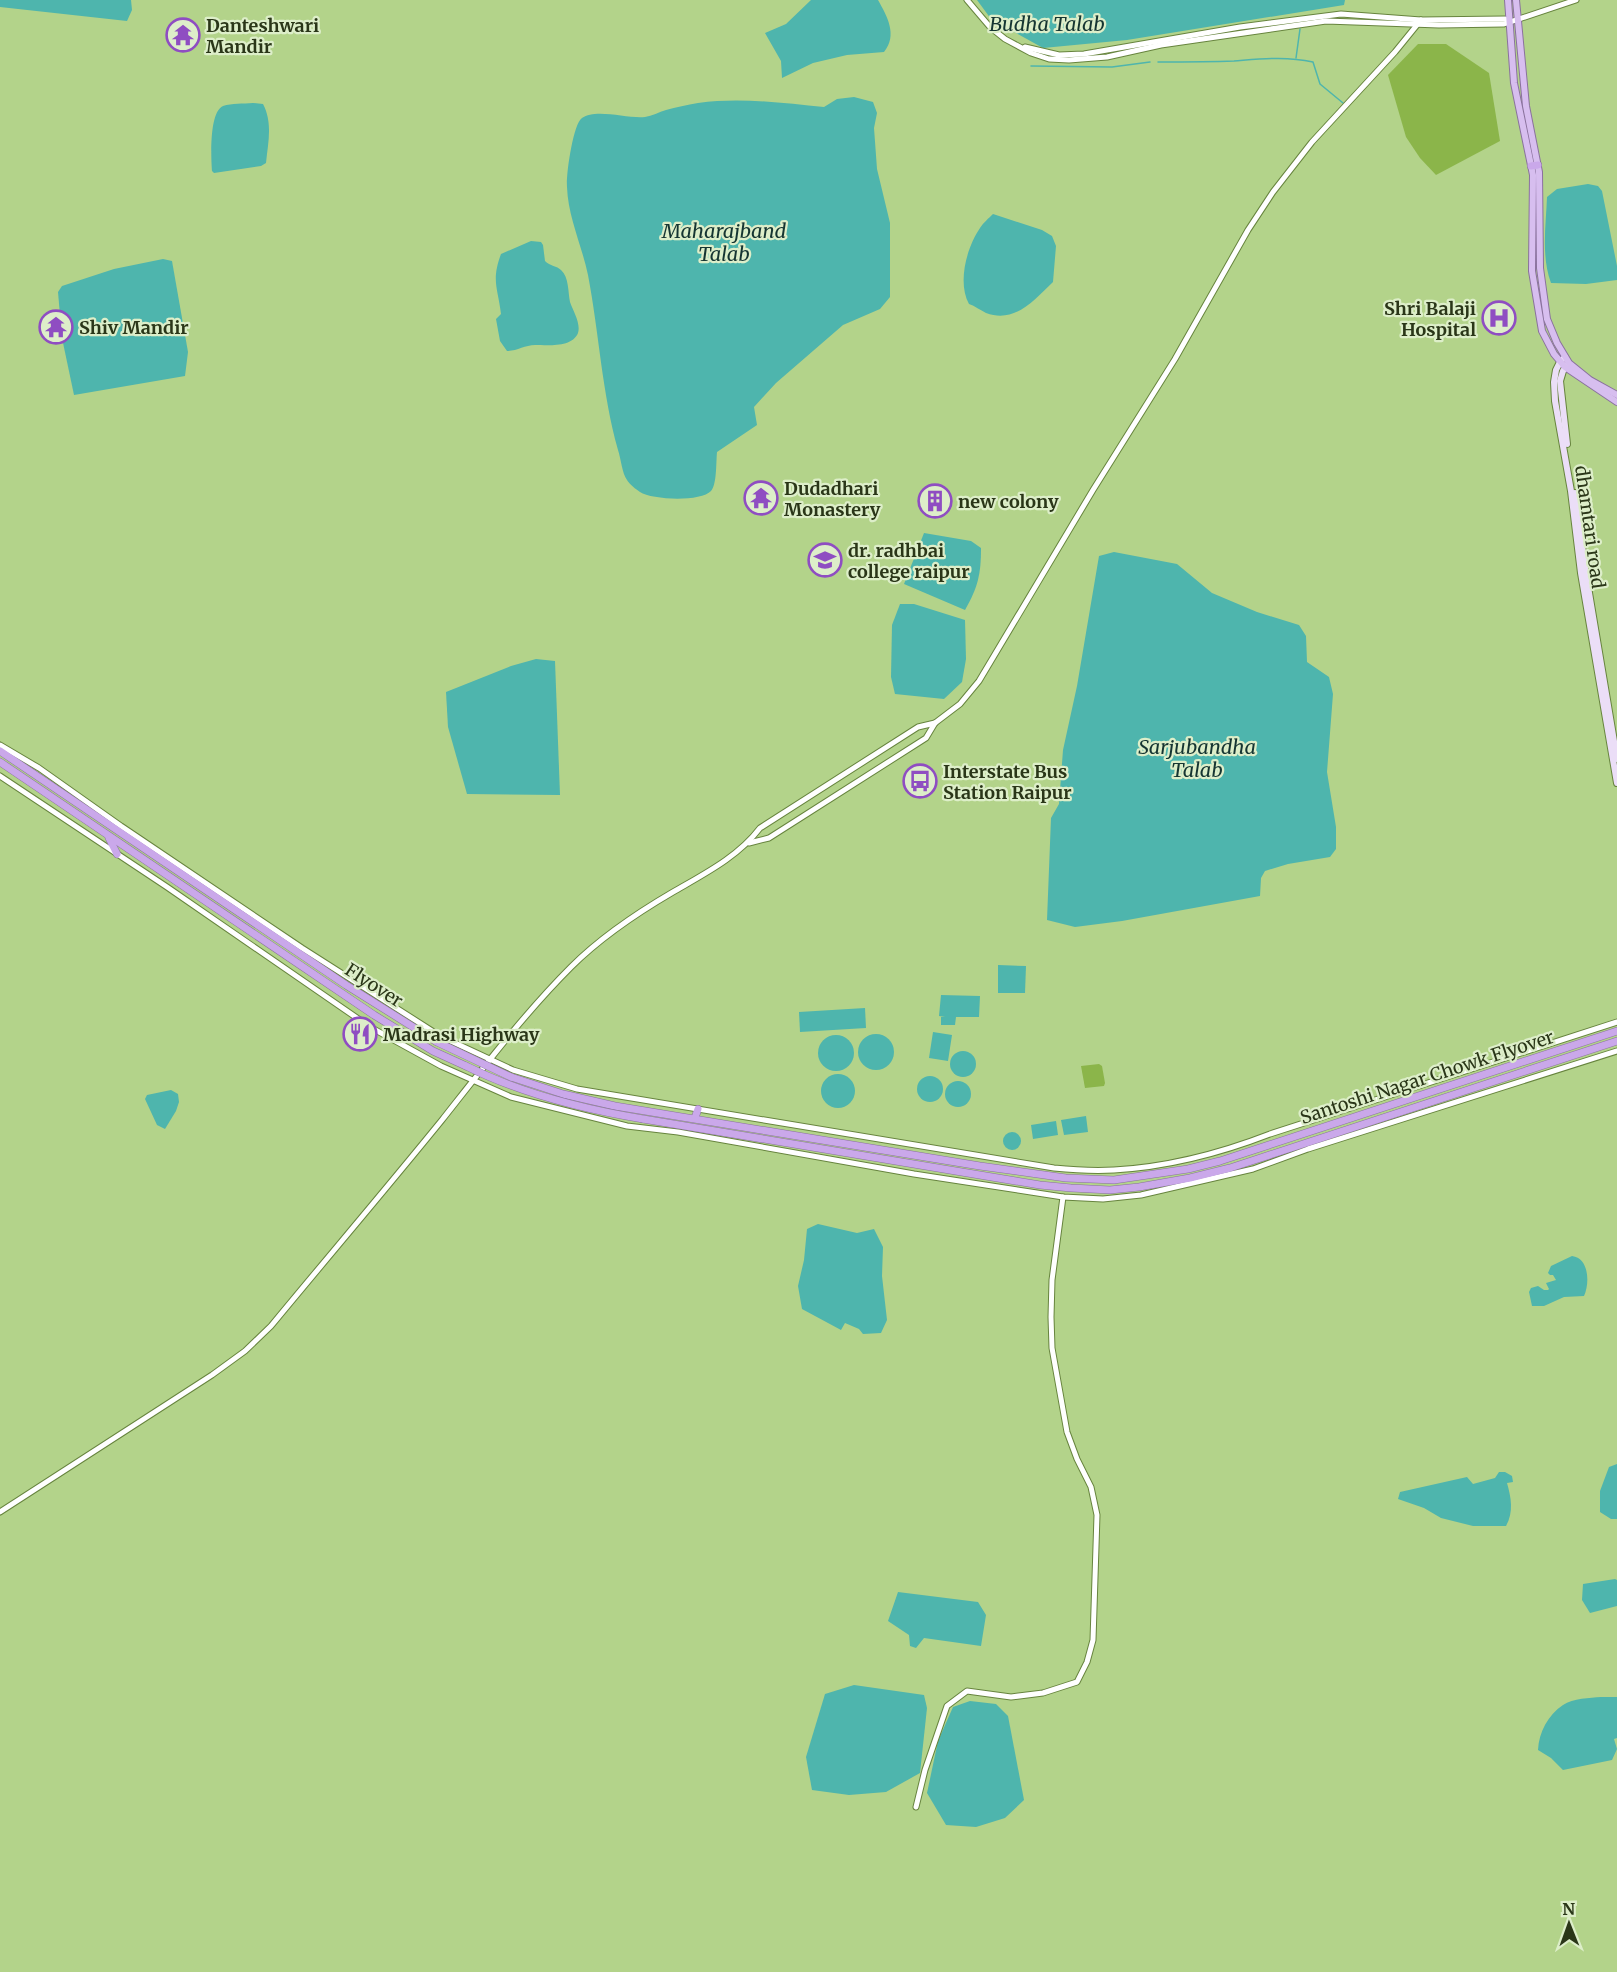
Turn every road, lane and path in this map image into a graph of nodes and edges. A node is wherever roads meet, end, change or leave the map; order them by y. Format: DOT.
graph roads {
  1 [pos="967,0"];
  2 [pos="1508,0"];
  3 [pos="1516,0"];
  4 [pos="1576,0"];
  5 [pos="1517,19"];
  6 [pos="1509,21"];
  7 [pos="1420,22"];
  8 [pos="1534,165"];
  9 [pos="1565,362"];
  10 [pos="1617,395"];
  11 [pos="1617,402"];
  12 [pos="935,723"];
  13 [pos="918,727"];
  14 [pos="926,738"];
  15 [pos="0,745"];
  16 [pos="0,751"];
  17 [pos="1617,759"];
  18 [pos="0,762"];
  19 [pos="0,776"];
  20 [pos="1617,783"];
  21 [pos="101,819"];
  22 [pos="113,821"];
  23 [pos="108,835"];
  24 [pos="749,843"];
  25 [pos="117,854"];
  26 [pos="1617,1022"];
  27 [pos="1617,1031"];
  28 [pos="1617,1041"];
  29 [pos="1617,1051"];
  30 [pos="489,1060"];
  31 [pos="471,1081"];
  32 [pos="1401,1106"];
  33 [pos="698,1109"];
  34 [pos="695,1118"];
  35 [pos="679,1128"];
  36 [pos="1244,1144"];
  37 [pos="1247,1152"];
  38 [pos="1259,1162"];
  39 [pos="1063,1197"];
  40 [pos="0,1512"];
  41 [pos="916,1807"];
  1 -- 7 [label="street"];
  2 -- 6 [label="main road"];
  3 -- 5 [label="main road"];
  4 -- 5 [label="street"];
  5 -- 6 [label="street"];
  5 -- 8 [label="main road"];
  6 -- 7 [label="street"];
  6 -- 8 [label="main road"];
  7 -- 12 [label="street"];
  8 -- 9 [label="main road"];
  9 -- 10 [label="main road"];
  9 -- 11 [label="main road"];
  9 -- 17 [label="main road, dhamtari road"];
  9 -- 20 [label="main road, dhamtari road"];
  12 -- 13 [label="street"];
  12 -- 14 [label="street"];
  13 -- 14 [label="street"];
  13 -- 24 [label="street"];
  14 -- 24 [label="street"];
  15 -- 22 [label="street"];
  16 -- 21 [label="highway, Flyover"];
  18 -- 23 [label="highway, Flyover"];
  19 -- 25 [label="street"];
  21 -- 22 [label="highway"];
  21 -- 34 [label="highway, Flyover, bridge"];
  22 -- 30 [label="street"];
  23 -- 25 [label="highway"];
  23 -- 35 [label="highway, Flyover, bridge"];
  24 -- 30 [label="street"];
  25 -- 31 [label="street"];
  26 -- 36 [label="street"];
  27 -- 32 [label="highway, Santoshi Nagar Chowk Flyover"];
  28 -- 32 [label="highway, Santoshi Nagar Chowk Flyover"];
  29 -- 38 [label="street"];
  30 -- 31 [label="street"];
  30 -- 33 [label="street"];
  31 -- 35 [label="street"];
  31 -- 40 [label="street"];
  32 -- 37 [label="highway, Santoshi Nagar Chowk Flyover"];
  32 -- 38 [label="highway, Santoshi Nagar Chowk Flyover"];
  33 -- 34 [label="highway"];
  33 -- 36 [label="street"];
  34 -- 37 [label="highway, Santoshi Nagar Chowk Flyover"];
  35 -- 38 [label="highway, Santoshi Nagar Chowk Flyover"];
  35 -- 39 [label="street"];
  36 -- 37 [label="highway"];
  38 -- 39 [label="street"];
  39 -- 41 [label="street"];
}
